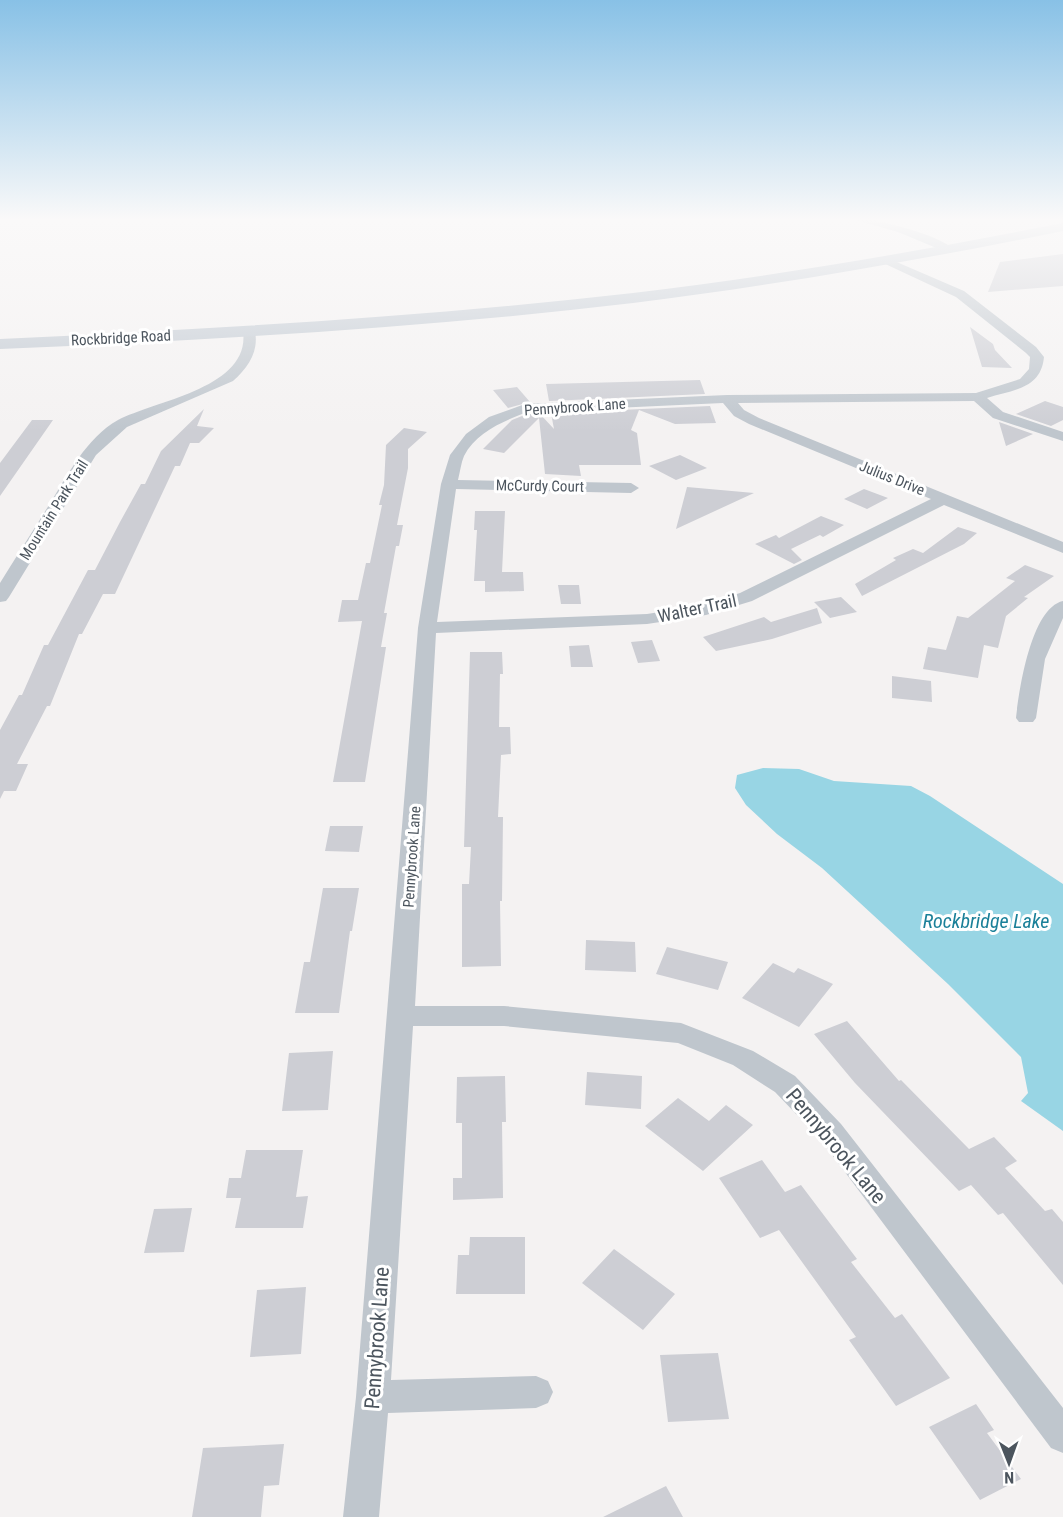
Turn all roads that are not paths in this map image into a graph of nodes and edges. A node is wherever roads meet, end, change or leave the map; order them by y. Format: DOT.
graph roads {
  1 [pos="696,289"];
  2 [pos="951,289"];
  3 [pos="249,331"];
  4 [pos="0,344"];
  5 [pos="977,397"];
  6 [pos="727,399"];
  7 [pos="1063,437"];
  8 [pos="449,484"];
  9 [pos="631,488"];
  10 [pos="944,499"];
  11 [pos="1063,548"];
  12 [pos="0,597"];
  13 [pos="1063,606"];
  14 [pos="427,628"];
  15 [pos="1026,718"];
  16 [pos="401,1016"];
  17 [pos="536,1392"];
  18 [pos="373,1397"];
  19 [pos="1063,1436"];
  20 [pos="361,1517"];
  1 -- 3 [label="main road, Rockbridge Road"];
  2 -- 5 [label="street, Pennybrook Lane"];
  3 -- 4 [label="main road, Rockbridge Road"];
  3 -- 12 [label="street, Mountain Park Trail"];
  5 -- 6 [label="street, Pennybrook Lane"];
  5 -- 7 [label="street"];
  6 -- 8 [label="street, Pennybrook Lane"];
  6 -- 10 [label="street, Julius Drive"];
  8 -- 9 [label="street, McCurdy Court"];
  8 -- 14 [label="street, Pennybrook Lane"];
  10 -- 11 [label="street, Julius Drive"];
  10 -- 14 [label="street, Walter Trail"];
  13 -- 15 [label="street"];
  14 -- 16 [label="street, Pennybrook Lane"];
  16 -- 18 [label="street, Pennybrook Lane"];
  16 -- 19 [label="street, Pennybrook Lane"];
  17 -- 18 [label="street"];
  18 -- 20 [label="street, Pennybrook Lane"];
}
